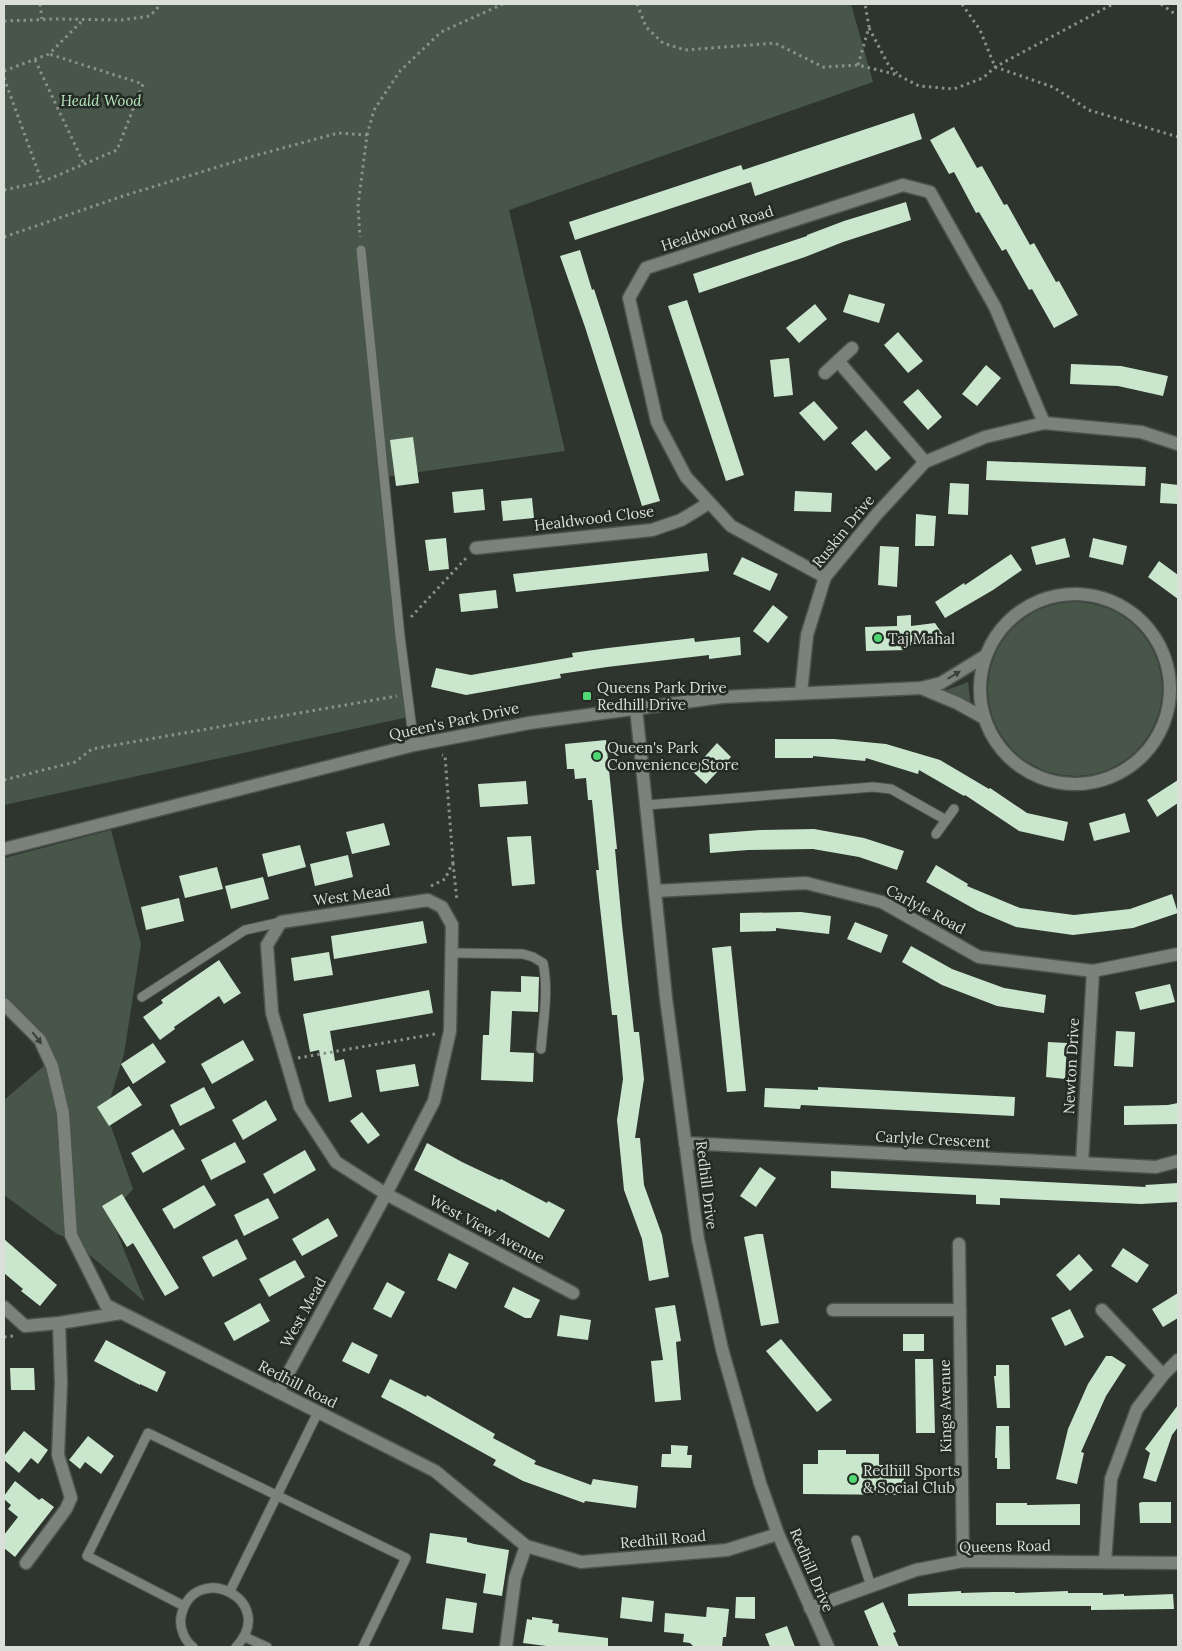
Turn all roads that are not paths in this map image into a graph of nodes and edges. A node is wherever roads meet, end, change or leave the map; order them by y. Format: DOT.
graph roads {
  1 [pos="361,250"];
  2 [pos="852,348"];
  3 [pos="838,361"];
  4 [pos="825,373"];
  5 [pos="1044,424"];
  6 [pos="1178,444"];
  7 [pos="925,462"];
  8 [pos="709,503"];
  9 [pos="476,548"];
  10 [pos="825,576"];
  11 [pos="985,656"];
  12 [pos="1173,666"];
  13 [pos="921,688"];
  14 [pos="801,693"];
  15 [pos="636,708"];
  16 [pos="1178,711"];
  17 [pos="984,718"];
  18 [pos="1165,723"];
  19 [pos="420,744"];
  20 [pos="646,805"];
  21 [pos="954,810"];
  22 [pos="946,820"];
  23 [pos="936,834"];
  24 [pos="4,849"];
  25 [pos="655,892"];
  26 [pos="281,922"];
  27 [pos="452,953"];
  28 [pos="1178,954"];
  29 [pos="1092,971"];
  30 [pos="142,997"];
  31 [pos="4,1004"];
  32 [pos="541,1048"];
  33 [pos="685,1143"];
  34 [pos="1178,1162"];
  35 [pos="1082,1163"];
  36 [pos="386,1194"];
  37 [pos="959,1244"];
  38 [pos="573,1292"];
  39 [pos="4,1306"];
  40 [pos="833,1310"];
  41 [pos="960,1310"];
  42 [pos="1102,1310"];
  43 [pos="121,1313"];
  44 [pos="59,1323"];
  45 [pos="1178,1360"];
  46 [pos="1163,1375"];
  47 [pos="278,1392"];
  48 [pos="318,1412"];
  49 [pos="278,1496"];
  50 [pos="778,1534"];
  51 [pos="856,1540"];
  52 [pos="526,1546"];
  53 [pos="963,1561"];
  54 [pos="1105,1562"];
  55 [pos="26,1563"];
  56 [pos="1178,1563"];
  57 [pos="871,1586"];
  58 [pos="230,1591"];
  59 [pos="184,1606"];
  60 [pos="810,1608"];
  61 [pos="245,1637"];
  62 [pos="193,1647"];
  63 [pos="236,1647"];
  64 [pos="267,1647"];
  65 [pos="363,1647"];
  66 [pos="506,1647"];
  67 [pos="828,1647"];
  1 -- 19 [label="lane"];
  2 -- 3 [label="street"];
  3 -- 4 [label="street"];
  3 -- 7 [label="street"];
  5 -- 6 [label="street, Ruskin Drive"];
  5 -- 7 [label="street, Ruskin Drive"];
  5 -- 8 [label="street, Healdwood Road"];
  7 -- 10 [label="street, Ruskin Drive"];
  8 -- 9 [label="street, Healdwood Close"];
  8 -- 10 [label="street, Healdwood Road"];
  10 -- 14 [label="street, Ruskin Drive"];
  11 -- 12 [label="street"];
  13 -- 11 [label="street, Queen's Park Drive, one-way"];
  11 -- 17 [label="street"];
  12 -- 18 [label="street"];
  13 -- 14 [label="street, Queen's Park Drive"];
  13 -- 17 [label="street, Queen's Park Drive"];
  14 -- 15 [label="street, Queen's Park Drive"];
  15 -- 19 [label="street, Queen's Park Drive"];
  15 -- 20 [label="street, Redhill Drive"];
  16 -- 18 [label="street"];
  17 -- 18 [label="street"];
  19 -- 24 [label="street, Queen's Park Drive"];
  20 -- 22 [label="lane"];
  20 -- 25 [label="street, Redhill Drive"];
  21 -- 22 [label="lane"];
  22 -- 23 [label="lane"];
  25 -- 29 [label="street, Carlyle Road"];
  25 -- 33 [label="street, Redhill Drive"];
  26 -- 27 [label="street, West Mead"];
  26 -- 30 [label="lane"];
  26 -- 36 [label="street"];
  27 -- 32 [label="lane"];
  27 -- 36 [label="street, West Mead"];
  28 -- 29 [label="street, Carlyle Road"];
  29 -- 35 [label="street, Newton Drive"];
  31 -- 43 [label="street, Redhill Road, one-way"];
  33 -- 35 [label="street, Carlyle Crescent"];
  33 -- 50 [label="street, Redhill Drive"];
  34 -- 35 [label="street, Carlyle Crescent"];
  36 -- 38 [label="street, West View Avenue"];
  36 -- 47 [label="street, West Mead"];
  37 -- 41 [label="street, Kings Avenue"];
  39 -- 44 [label="street"];
  40 -- 41 [label="street"];
  41 -- 53 [label="street, Kings Avenue"];
  42 -- 46 [label="street"];
  43 -- 44 [label="street"];
  43 -- 47 [label="street, Redhill Road"];
  44 -- 55 [label="street"];
  45 -- 46 [label="street"];
  46 -- 54 [label="street"];
  47 -- 48 [label="street, Redhill Road"];
  48 -- 49 [label="lane"];
  48 -- 52 [label="street, Redhill Road"];
  49 -- 58 [label="lane"];
  49 -- 59 [label="lane"];
  49 -- 65 [label="lane"];
  50 -- 52 [label="street, Redhill Road"];
  50 -- 60 [label="street, Redhill Drive"];
  51 -- 57 [label="lane"];
  52 -- 66 [label="street"];
  53 -- 54 [label="street, Queens Road"];
  53 -- 57 [label="street, Queens Road"];
  54 -- 56 [label="street, Queens Road"];
  57 -- 60 [label="street, Queens Road"];
  58 -- 59 [label="lane"];
  58 -- 61 [label="lane"];
  59 -- 62 [label="lane"];
  60 -- 67 [label="street, Redhill Drive"];
  61 -- 63 [label="lane"];
  61 -- 64 [label="lane"];
}
